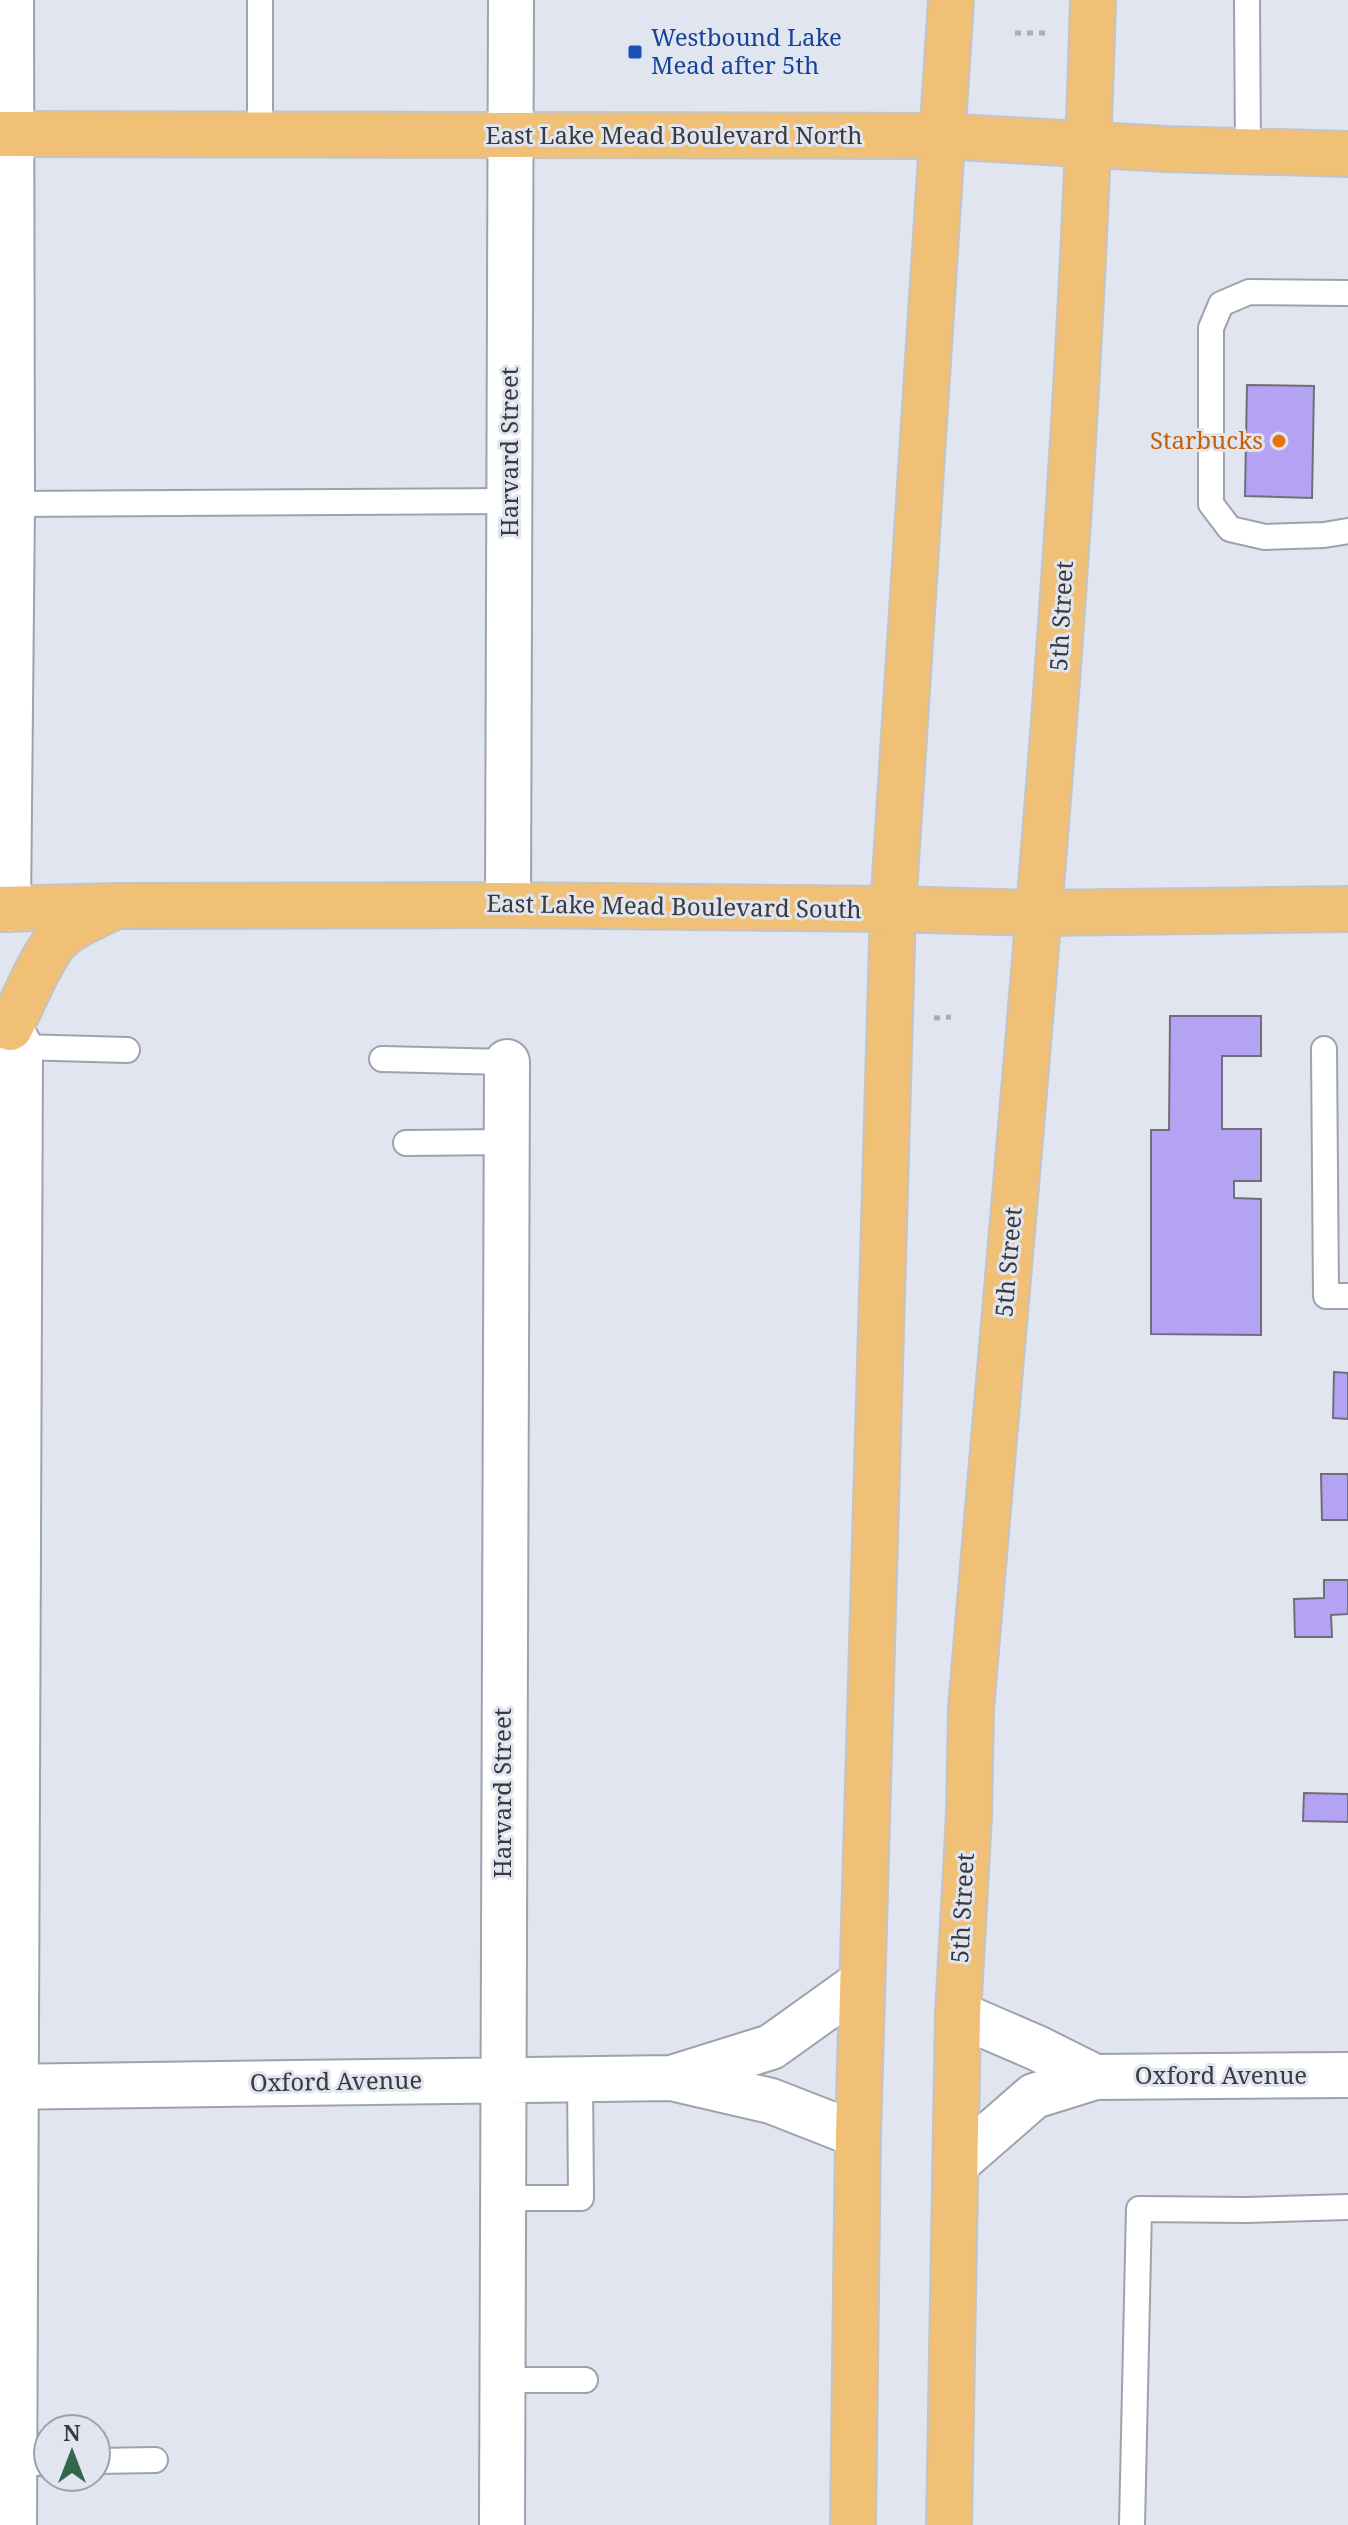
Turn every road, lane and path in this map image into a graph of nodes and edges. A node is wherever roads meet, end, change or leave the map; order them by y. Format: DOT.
graph roads {
  1 [pos="11,0"];
  2 [pos="260,0"];
  3 [pos="511,0"];
  4 [pos="951,0"];
  5 [pos="1093,0"];
  6 [pos="1247,0"];
  7 [pos="1015,33"];
  8 [pos="1048,33"];
  9 [pos="6,134"];
  10 [pos="260,135"];
  11 [pos="511,136"];
  12 [pos="941,136"];
  13 [pos="1088,145"];
  14 [pos="1248,153"];
  15 [pos="1348,154"];
  16 [pos="1348,293"];
  17 [pos="509,501"];
  18 [pos="12,504"];
  19 [pos="1348,531"];
  20 [pos="508,905"];
  21 [pos="118,906"];
  22 [pos="4,909"];
  23 [pos="893,909"];
  24 [pos="1348,909"];
  25 [pos="1040,913"];
  26 [pos="10,1033"];
  27 [pos="1324,1049"];
  28 [pos="127,1050"];
  29 [pos="382,1059"];
  30 [pos="507,1062"];
  31 [pos="506,1142"];
  32 [pos="406,1143"];
  33 [pos="1348,1296"];
  34 [pos="9,1636"];
  35 [pos="862,1982"];
  36 [pos="958,2014"];
  37 [pos="1348,2075"];
  38 [pos="1095,2077"];
  39 [pos="580,2078"];
  40 [pos="672,2078"];
  41 [pos="502,2079"];
  42 [pos="8,2087"];
  43 [pos="858,2135"];
  44 [pos="956,2164"];
  45 [pos="502,2198"];
  46 [pos="1348,2207"];
  47 [pos="502,2380"];
  48 [pos="585,2380"];
  49 [pos="155,2460"];
  50 [pos="112,2461"];
  51 [pos="31,2463"];
  52 [pos="14,2525"];
  53 [pos="502,2525"];
  54 [pos="853,2525"];
  55 [pos="949,2525"];
  56 [pos="1132,2525"];
  1 -- 9 [label="street"];
  2 -- 10 [label="lane"];
  3 -- 11 [label="street, Harvard Street"];
  4 -- 12 [label="main road"];
  5 -- 13 [label="main road, 5th Street"];
  6 -- 14 [label="lane"];
  7 -- 8 [label="path"];
  9 -- 10 [label="main road, East Lake Mead Boulevard North"];
  9 -- 18 [label="street"];
  10 -- 11 [label="main road, East Lake Mead Boulevard North"];
  11 -- 12 [label="main road, East Lake Mead Boulevard North"];
  11 -- 17 [label="street, Harvard Street"];
  12 -- 13 [label="main road, East Lake Mead Boulevard North"];
  12 -- 23 [label="main road"];
  13 -- 14 [label="main road, East Lake Mead Boulevard North"];
  13 -- 25 [label="main road, 5th Street"];
  14 -- 15 [label="main road, East Lake Mead Boulevard North"];
  16 -- 19 [label="lane"];
  17 -- 18 [label="lane"];
  17 -- 20 [label="street, Harvard Street"];
  18 -- 22 [label="street"];
  20 -- 21 [label="main road, East Lake Mead Boulevard South"];
  20 -- 23 [label="main road, East Lake Mead Boulevard South"];
  21 -- 22 [label="main road, East Lake Mead Boulevard South"];
  21 -- 26 [label="main road"];
  23 -- 25 [label="main road, East Lake Mead Boulevard South"];
  23 -- 35 [label="main road"];
  24 -- 25 [label="main road, East Lake Mead Boulevard South"];
  25 -- 36 [label="main road, 5th Street"];
  26 -- 28 [label="lane"];
  26 -- 34 [label="street"];
  27 -- 33 [label="lane"];
  29 -- 30 [label="lane"];
  30 -- 31 [label="street, Harvard Street"];
  31 -- 32 [label="lane"];
  31 -- 41 [label="street, Harvard Street"];
  34 -- 42 [label="street"];
  35 -- 40 [label="street, Oxford Avenue"];
  35 -- 43 [label="main road"];
  36 -- 38 [label="street, Oxford Avenue"];
  36 -- 44 [label="main road, 5th Street"];
  37 -- 38 [label="street, Oxford Avenue"];
  38 -- 44 [label="street, Oxford Avenue"];
  39 -- 40 [label="street, Oxford Avenue"];
  39 -- 41 [label="street, Oxford Avenue"];
  39 -- 45 [label="lane"];
  40 -- 43 [label="street, Oxford Avenue"];
  41 -- 42 [label="street, Oxford Avenue"];
  41 -- 45 [label="street, Harvard Street"];
  42 -- 51 [label="street"];
  43 -- 54 [label="main road"];
  44 -- 55 [label="main road, 5th Street"];
  45 -- 47 [label="street, Harvard Street"];
  46 -- 56 [label="lane"];
  47 -- 48 [label="lane"];
  47 -- 53 [label="street, Harvard Street"];
  49 -- 50 [label="lane"];
  51 -- 52 [label="street"];
}
